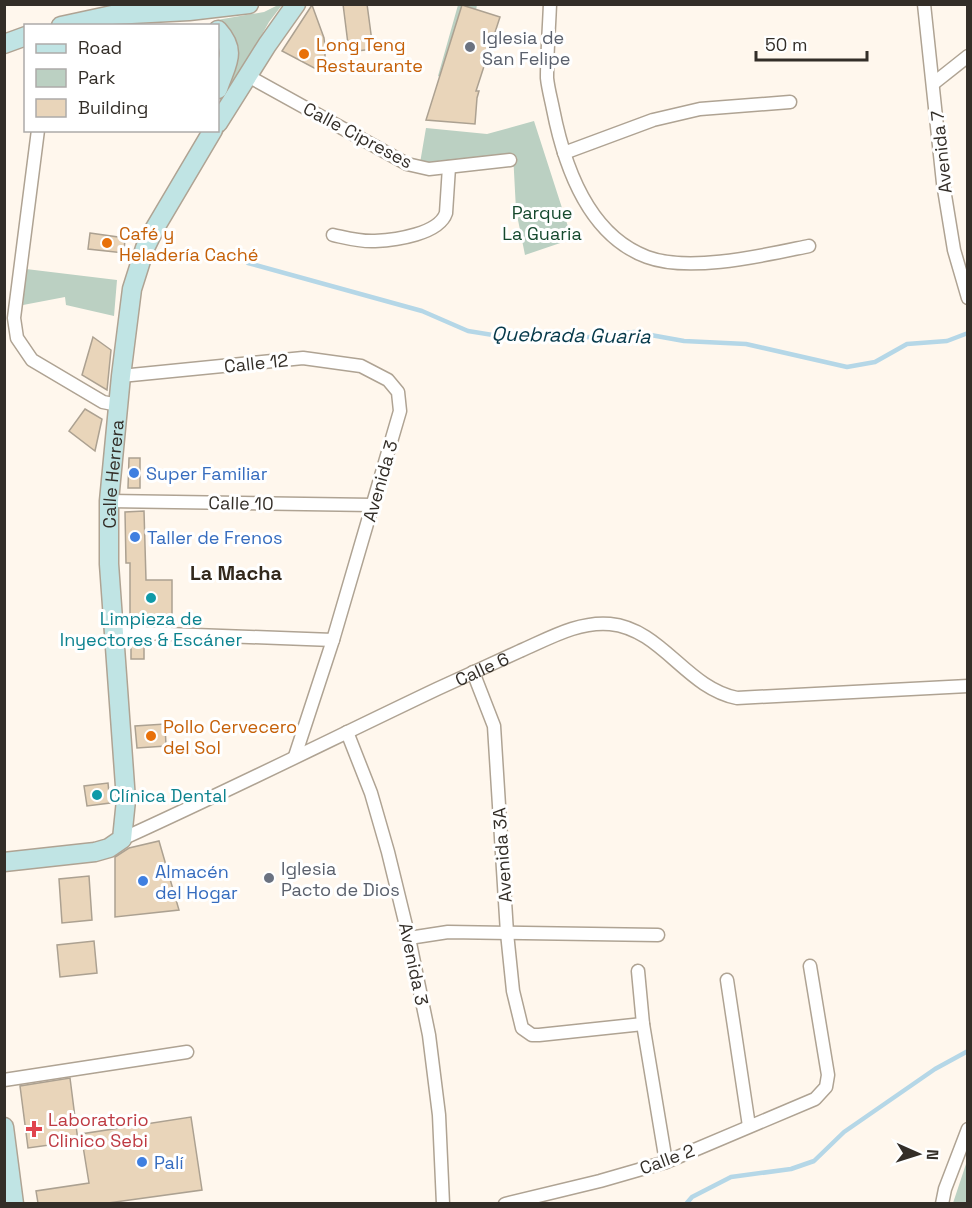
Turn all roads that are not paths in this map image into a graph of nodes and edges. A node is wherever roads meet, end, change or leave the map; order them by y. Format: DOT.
graph roads {
  1 [pos="249,4"];
  2 [pos="296,4"];
  3 [pos="550,4"];
  4 [pos="924,4"];
  5 [pos="189,12"];
  6 [pos="70,24"];
  7 [pos="209,24"];
  8 [pos="219,31"];
  9 [pos="24,37"];
  10 [pos="4,44"];
  11 [pos="968,56"];
  12 [pos="248,76"];
  13 [pos="934,83"];
  14 [pos="219,86"];
  15 [pos="790,102"];
  16 [pos="219,121"];
  17 [pos="38,132"];
  18 [pos="202,132"];
  19 [pos="212,132"];
  20 [pos="564,153"];
  21 [pos="510,160"];
  22 [pos="193,162"];
  23 [pos="449,167"];
  24 [pos="333,235"];
  25 [pos="809,246"];
  26 [pos="968,246"];
  27 [pos="954,250"];
  28 [pos="966,295"];
  29 [pos="121,376"];
  30 [pos="388,380"];
  31 [pos="118,405"];
  32 [pos="109,501"];
  33 [pos="373,505"];
  34 [pos="114,632"];
  35 [pos="333,640"];
  36 [pos="473,672"];
  37 [pos="968,686"];
  38 [pos="347,732"];
  39 [pos="295,756"];
  40 [pos="122,839"];
  41 [pos="4,862"];
  42 [pos="507,933"];
  43 [pos="658,935"];
  44 [pos="409,938"];
  45 [pos="810,966"];
  46 [pos="638,971"];
  47 [pos="727,980"];
  48 [pos="644,1024"];
  49 [pos="187,1052"];
  50 [pos="4,1080"];
  51 [pos="749,1126"];
  52 [pos="4,1127"];
  53 [pos="968,1129"];
  54 [pos="666,1162"];
  55 [pos="14,1203"];
  56 [pos="443,1203"];
  57 [pos="505,1203"];
  58 [pos="942,1203"];
  1 -- 5 [label="street"];
  2 -- 12 [label="street"];
  3 -- 20 [label="street"];
  4 -- 13 [label="street, Avenida 7"];
  5 -- 6 [label="street"];
  5 -- 7 [label="street"];
  8 -- 14 [label="street"];
  9 -- 10 [label="street"];
  11 -- 13 [label="street"];
  12 -- 16 [label="street"];
  12 -- 23 [label="street, Calle Cipreses"];
  13 -- 27 [label="street, Avenida 7"];
  15 -- 20 [label="street"];
  17 -- 31 [label="street"];
  18 -- 22 [label="street"];
  19 -- 22 [label="street, Calle Herrera"];
  20 -- 25 [label="street"];
  21 -- 23 [label="street, Calle Cipreses"];
  22 -- 29 [label="street, Calle Herrera"];
  23 -- 24 [label="street"];
  26 -- 27 [label="street"];
  27 -- 28 [label="street, Avenida 7"];
  29 -- 30 [label="street, Calle 12"];
  29 -- 31 [label="street, Calle Herrera"];
  30 -- 33 [label="street, Avenida 3"];
  31 -- 32 [label="street, Calle Herrera"];
  32 -- 33 [label="street, Calle 10"];
  32 -- 34 [label="street, Calle Herrera"];
  33 -- 35 [label="street, Avenida 3"];
  34 -- 35 [label="street"];
  34 -- 40 [label="street, Calle Herrera"];
  35 -- 39 [label="street, Avenida 3"];
  36 -- 37 [label="street, Calle 6"];
  36 -- 38 [label="street, Calle 6"];
  36 -- 42 [label="street, Avenida 3A"];
  38 -- 39 [label="street, Calle 6"];
  38 -- 44 [label="street, Avenida 3"];
  39 -- 40 [label="street, Calle 6"];
  40 -- 41 [label="street, Calle 6"];
  42 -- 43 [label="street"];
  42 -- 44 [label="street"];
  42 -- 48 [label="street, Avenida 3A"];
  44 -- 56 [label="street, Avenida 3"];
  45 -- 51 [label="street, Calle 2"];
  46 -- 48 [label="street"];
  47 -- 51 [label="street"];
  48 -- 54 [label="street"];
  49 -- 50 [label="street"];
  51 -- 54 [label="street, Calle 2"];
  52 -- 55 [label="street"];
  53 -- 58 [label="street"];
  54 -- 57 [label="street, Calle 2"];
}
